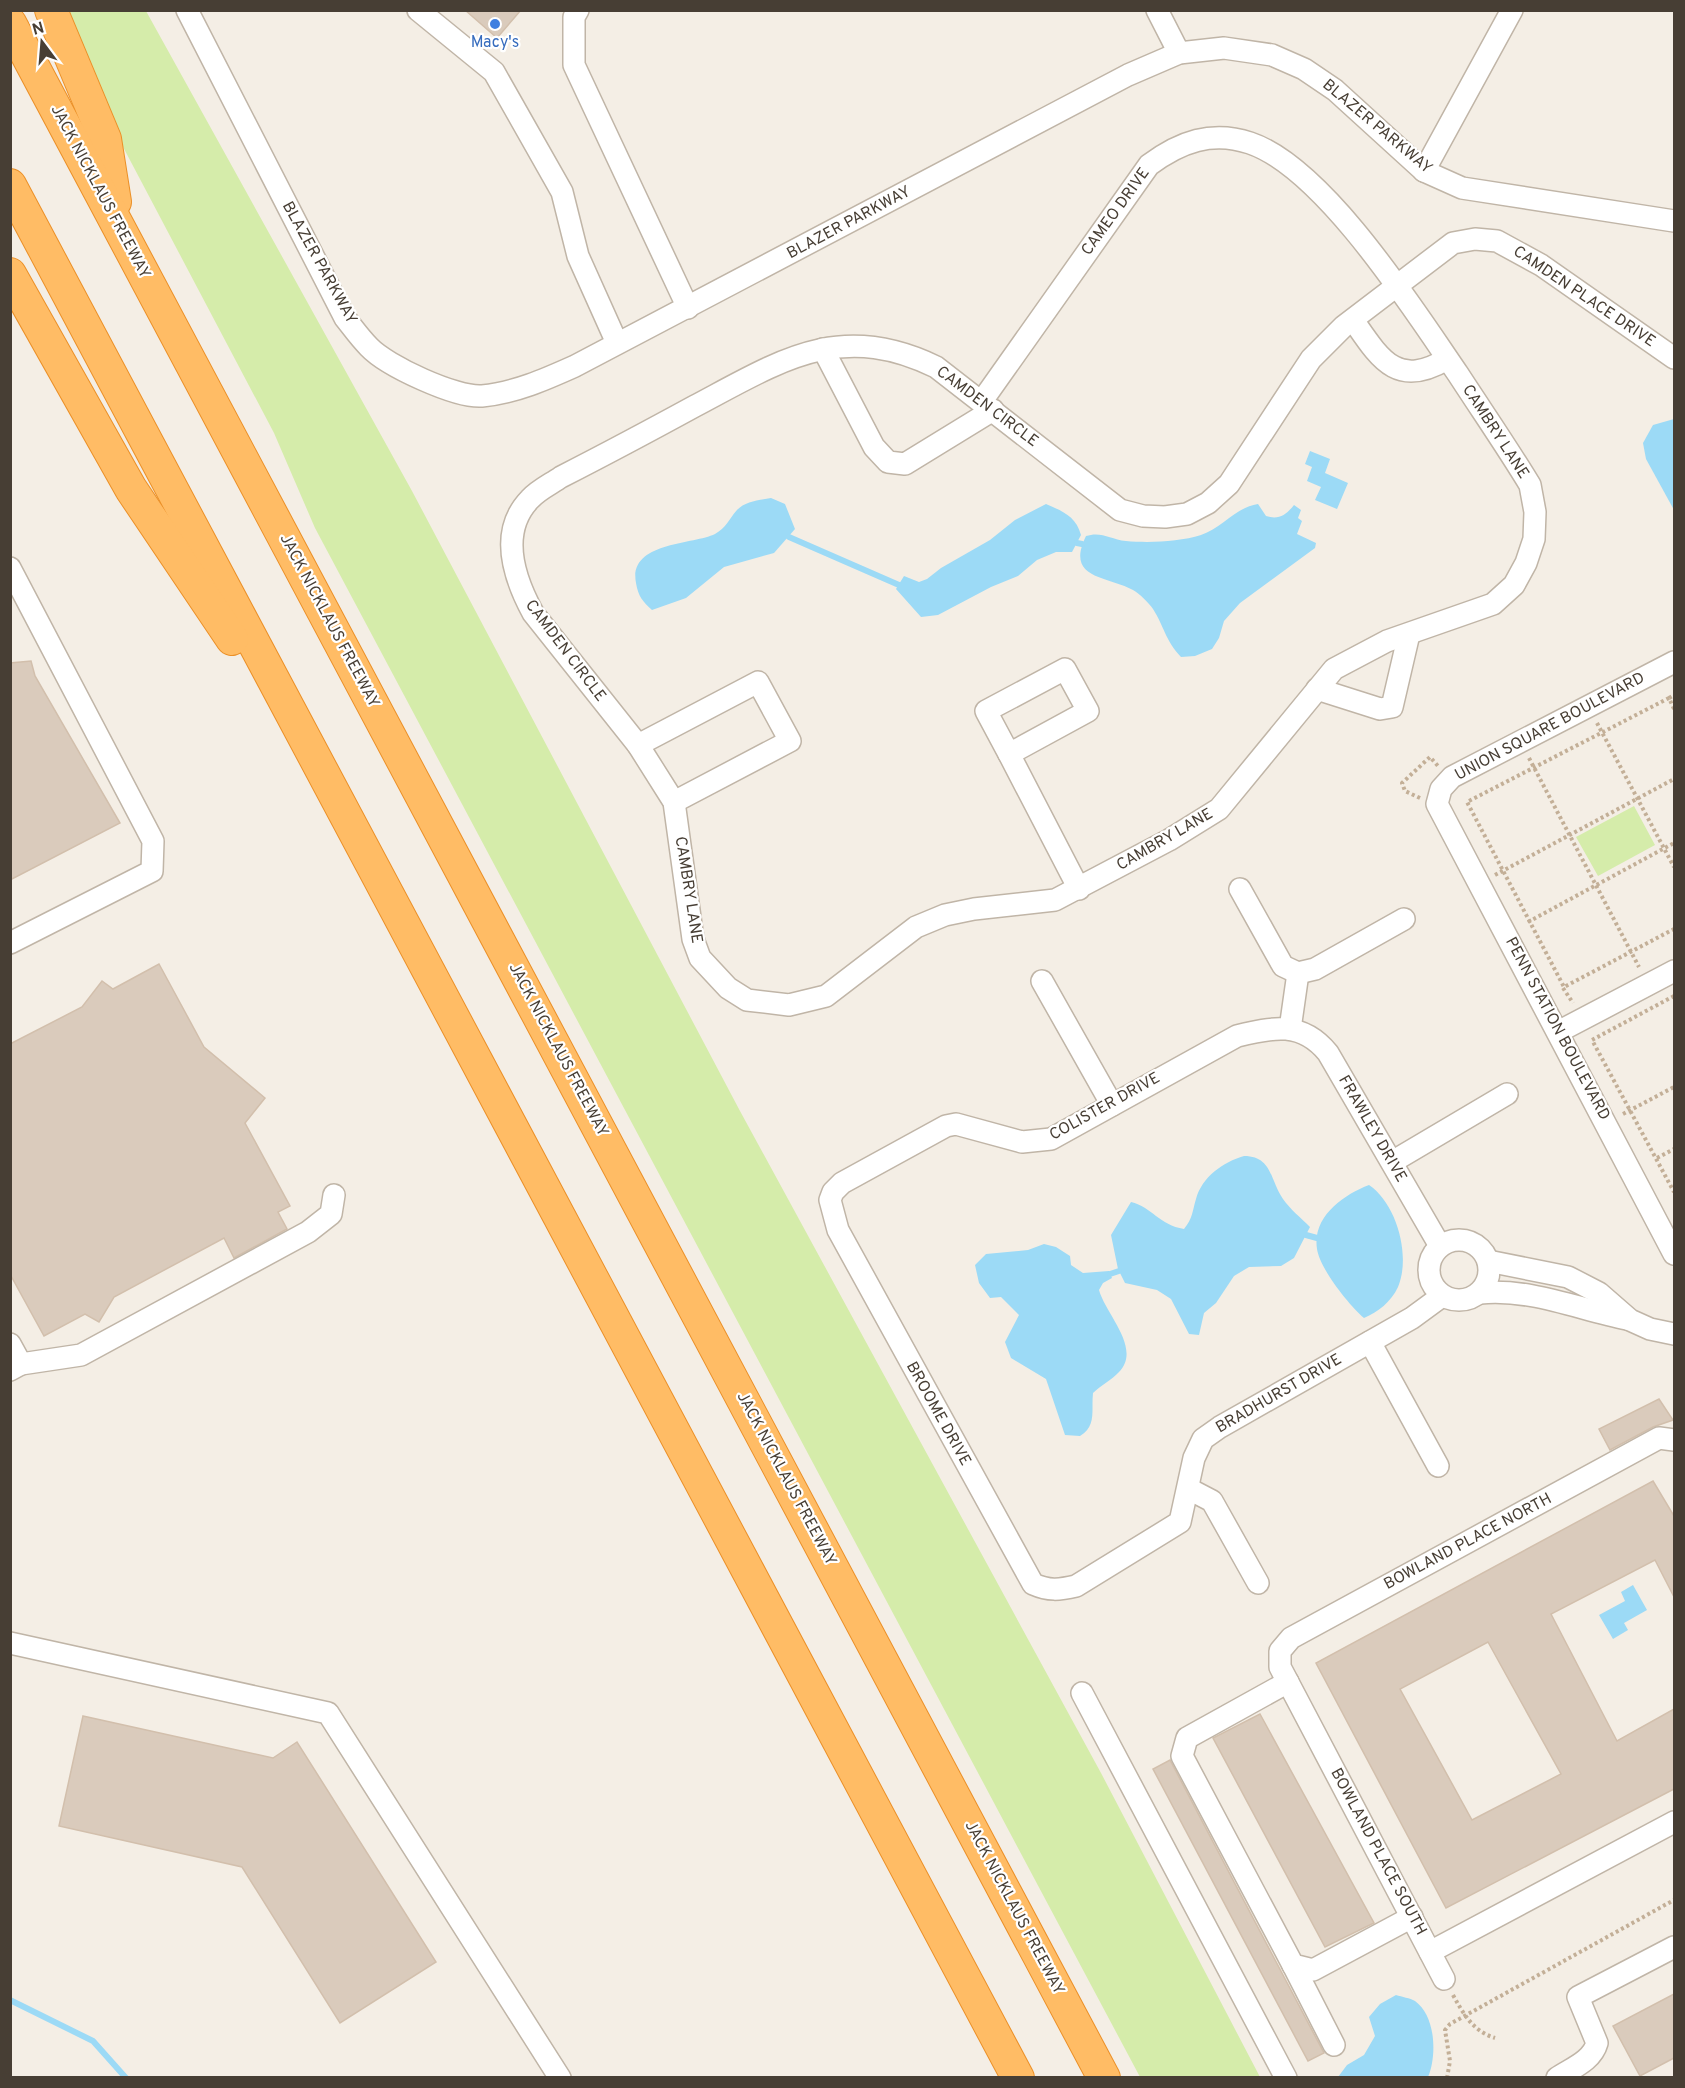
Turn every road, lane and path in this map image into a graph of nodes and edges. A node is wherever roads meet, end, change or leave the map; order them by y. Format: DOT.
graph roads {
  1 [pos="51,10"];
  2 [pos="187,10"];
  3 [pos="418,10"];
  4 [pos="578,10"];
  5 [pos="1157,10"];
  6 [pos="1512,10"];
  7 [pos="10,23"];
  8 [pos="1179,53"];
  9 [pos="1424,171"];
  10 [pos="10,185"];
  11 [pos="1674,221"];
  12 [pos="119,226"];
  13 [pos="10,274"];
  14 [pos="1399,286"];
  15 [pos="688,308"];
  16 [pos="1353,320"];
  17 [pos="617,343"];
  18 [pos="823,349"];
  19 [pos="1674,358"];
  20 [pos="1447,359"];
  21 [pos="987,405"];
  22 [pos="10,568"];
  23 [pos="1409,634"];
  24 [pos="1674,662"];
  25 [pos="1317,689"];
  26 [pos="1674,695"];
  27 [pos="1669,698"];
  28 [pos="1587,707"];
  29 [pos="1674,709"];
  30 [pos="1602,732"];
  31 [pos="1521,742"];
  32 [pos="638,745"];
  33 [pos="1009,754"];
  34 [pos="1534,768"];
  35 [pos="1452,777"];
  36 [pos="1674,779"];
  37 [pos="328,783"];
  38 [pos="1637,799"];
  39 [pos="1428,801"];
  40 [pos="674,802"];
  41 [pos="1569,835"];
  42 [pos="1674,843"];
  43 [pos="1665,849"];
  44 [pos="1674,867"];
  45 [pos="1503,870"];
  46 [pos="1478,884"];
  47 [pos="1596,885"];
  48 [pos="1079,889"];
  49 [pos="1240,889"];
  50 [pos="1404,919"];
  51 [pos="1529,921"];
  52 [pos="1674,929"];
  53 [pos="1506,933"];
  54 [pos="10,943"];
  55 [pos="1631,952"];
  56 [pos="1674,971"];
  57 [pos="1298,973"];
  58 [pos="1042,981"];
  59 [pos="1648,985"];
  60 [pos="1674,996"];
  61 [pos="1290,1029"];
  62 [pos="1558,1032"];
  63 [pos="1674,1087"];
  64 [pos="1507,1094"];
  65 [pos="1112,1105"];
  66 [pos="1630,1110"];
  67 [pos="1606,1122"];
  68 [pos="1674,1149"];
  69 [pos="1656,1158"];
  70 [pos="1392,1162"];
  71 [pos="1674,1192"];
  72 [pos="334,1195"];
  73 [pos="830,1200"];
  74 [pos="1440,1246"];
  75 [pos="1674,1254"];
  76 [pos="1488,1261"];
  77 [pos="1479,1293"];
  78 [pos="1442,1296"];
  79 [pos="1630,1320"];
  80 [pos="1674,1334"];
  81 [pos="1370,1342"];
  82 [pos="10,1344"];
  83 [pos="16,1367"];
  84 [pos="1674,1440"];
  85 [pos="1438,1466"];
  86 [pos="1189,1489"];
  87 [pos="1258,1583"];
  88 [pos="1076,1586"];
  89 [pos="10,1643"];
  90 [pos="1284,1674"];
  91 [pos="1082,1693"];
  92 [pos="1674,1822"];
  93 [pos="1674,1900"];
  94 [pos="1412,1917"];
  95 [pos="1674,1947"];
  96 [pos="1430,1952"];
  97 [pos="1293,1965"];
  98 [pos="1444,1979"];
  99 [pos="1464,2016"];
  100 [pos="1495,2038"];
  101 [pos="1334,2045"];
  102 [pos="560,2078"];
  103 [pos="1018,2078"];
  104 [pos="1104,2078"];
  105 [pos="1286,2078"];
  106 [pos="1447,2078"];
  107 [pos="1557,2078"];
  1 -- 12 [label="highway"];
  2 -- 17 [label="street, BLAZER PARKWAY"];
  3 -- 17 [label="street"];
  4 -- 15 [label="street"];
  5 -- 8 [label="street"];
  6 -- 9 [label="street"];
  7 -- 12 [label="highway, JACK NICKLAUS FREEWAY"];
  8 -- 9 [label="street, BLAZER PARKWAY"];
  8 -- 15 [label="street, BLAZER PARKWAY"];
  9 -- 11 [label="street, BLAZER PARKWAY"];
  10 -- 37 [label="highway"];
  12 -- 104 [label="highway, JACK NICKLAUS FREEWAY"];
  13 -- 37 [label="highway"];
  14 -- 16 [label="street, CAMDEN CIRCLE"];
  14 -- 19 [label="street, CAMDEN PLACE DRIVE"];
  14 -- 20 [label="street, CAMBRY LANE"];
  14 -- 21 [label="street, CAMEO DRIVE"];
  15 -- 17 [label="street, BLAZER PARKWAY"];
  16 -- 20 [label="street"];
  16 -- 21 [label="street, CAMDEN CIRCLE"];
  18 -- 21 [label="street, CAMDEN CIRCLE"];
  18 -- 21 [label="street"];
  18 -- 32 [label="street, CAMDEN CIRCLE"];
  20 -- 23 [label="street, CAMBRY LANE"];
  22 -- 54 [label="street"];
  23 -- 25 [label="street, CAMBRY LANE"];
  23 -- 25 [label="street"];
  24 -- 28 [label="street, UNION SQUARE BOULEVARD"];
  25 -- 48 [label="street, CAMBRY LANE"];
  26 -- 27 [label="path"];
  27 -- 29 [label="path"];
  27 -- 30 [label="path"];
  28 -- 30 [label="path"];
  28 -- 31 [label="street, UNION SQUARE BOULEVARD"];
  30 -- 34 [label="path"];
  30 -- 38 [label="path"];
  31 -- 34 [label="path"];
  31 -- 35 [label="street, UNION SQUARE BOULEVARD"];
  32 -- 40 [label="street, CAMBRY LANE"];
  32 -- 40 [label="street"];
  33 -- 33 [label="street"];
  33 -- 48 [label="street"];
  34 -- 41 [label="path"];
  34 -- 45 [label="path"];
  35 -- 39 [label="street, UNION SQUARE BOULEVARD"];
  35 -- 39 [label="path"];
  36 -- 38 [label="path"];
  37 -- 103 [label="highway"];
  38 -- 41 [label="path"];
  38 -- 43 [label="path"];
  39 -- 46 [label="street, PENN STATION BOULEVARD"];
  40 -- 48 [label="street, CAMBRY LANE"];
  41 -- 45 [label="path"];
  41 -- 47 [label="path"];
  42 -- 43 [label="path"];
  43 -- 44 [label="path"];
  43 -- 47 [label="path"];
  45 -- 46 [label="path"];
  45 -- 51 [label="path"];
  46 -- 53 [label="street, PENN STATION BOULEVARD"];
  47 -- 51 [label="path"];
  47 -- 55 [label="path"];
  49 -- 57 [label="street"];
  50 -- 57 [label="street"];
  51 -- 53 [label="path"];
  51 -- 55 [label="path"];
  52 -- 55 [label="path"];
  53 -- 62 [label="street, PENN STATION BOULEVARD"];
  55 -- 59 [label="path"];
  56 -- 59 [label="street"];
  57 -- 61 [label="street"];
  58 -- 65 [label="street"];
  59 -- 62 [label="street"];
  60 -- 66 [label="path"];
  61 -- 65 [label="street, COLISTER DRIVE"];
  61 -- 70 [label="street, FRAWLEY DRIVE"];
  62 -- 67 [label="street, PENN STATION BOULEVARD"];
  63 -- 66 [label="path"];
  64 -- 70 [label="street"];
  65 -- 73 [label="street, COLISTER DRIVE"];
  66 -- 67 [label="path"];
  66 -- 69 [label="path"];
  67 -- 75 [label="street, PENN STATION BOULEVARD"];
  68 -- 69 [label="path"];
  69 -- 71 [label="path"];
  70 -- 74 [label="street, FRAWLEY DRIVE"];
  72 -- 83 [label="street"];
  73 -- 88 [label="street, BROOME DRIVE"];
  74 -- 76 [label="street"];
  74 -- 78 [label="street"];
  76 -- 77 [label="street"];
  76 -- 79 [label="street"];
  77 -- 78 [label="street"];
  77 -- 79 [label="street"];
  78 -- 81 [label="street, BRADHURST DRIVE"];
  79 -- 80 [label="street"];
  81 -- 85 [label="street"];
  81 -- 86 [label="street, BRADHURST DRIVE"];
  82 -- 83 [label="street"];
  84 -- 90 [label="street, BOWLAND PLACE NORTH"];
  86 -- 87 [label="street"];
  86 -- 88 [label="street, BRADHURST DRIVE"];
  89 -- 102 [label="street"];
  90 -- 94 [label="street, BOWLAND PLACE SOUTH"];
  90 -- 97 [label="street"];
  91 -- 105 [label="street"];
  92 -- 96 [label="street, BOWLAND PLACE SOUTH"];
  93 -- 99 [label="path"];
  94 -- 96 [label="street, BOWLAND PLACE SOUTH"];
  94 -- 97 [label="street"];
  95 -- 107 [label="street"];
  96 -- 98 [label="street"];
  97 -- 101 [label="street"];
  98 -- 99 [label="path"];
  99 -- 100 [label="path"];
  99 -- 106 [label="path"];
}
